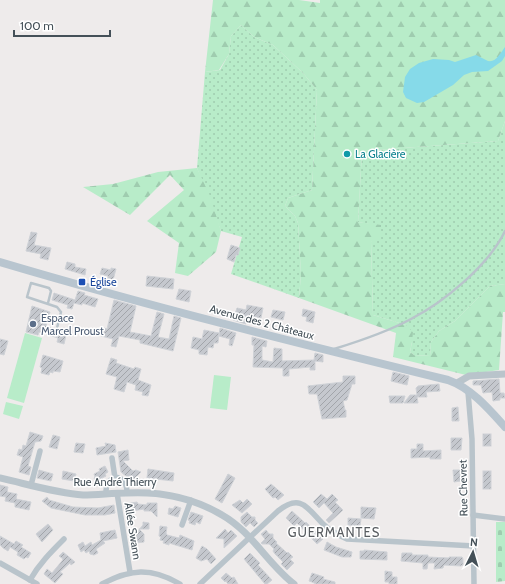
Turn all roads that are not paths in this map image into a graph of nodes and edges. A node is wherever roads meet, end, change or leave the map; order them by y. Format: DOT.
graph roads {
  1 [pos="505,231"];
  2 [pos="0,262"];
  3 [pos="34,272"];
  4 [pos="31,283"];
  5 [pos="48,303"];
  6 [pos="57,328"];
  7 [pos="326,351"];
  8 [pos="505,374"];
  9 [pos="457,383"];
  10 [pos="468,392"];
  11 [pos="505,427"];
  12 [pos="40,451"];
  13 [pos="112,458"];
  14 [pos="0,478"];
  15 [pos="115,478"];
  16 [pos="31,485"];
  17 [pos="127,492"];
  18 [pos="117,493"];
  19 [pos="106,494"];
  20 [pos="191,500"];
  21 [pos="473,515"];
  22 [pos="505,519"];
  23 [pos="182,525"];
  24 [pos="250,538"];
  25 [pos="64,539"];
  26 [pos="474,546"];
  27 [pos="0,564"];
  28 [pos="130,572"];
  29 [pos="30,580"];
  30 [pos="37,584"];
  31 [pos="102,584"];
  32 [pos="180,584"];
  33 [pos="200,584"];
  34 [pos="294,584"];
  35 [pos="474,584"];
  1 -- 7 [label="lane"];
  2 -- 3 [label="main road, Avenue des 2 Châteaux"];
  3 -- 4 [label="lane"];
  3 -- 7 [label="main road, Avenue des 2 Châteaux"];
  4 -- 5 [label="lane"];
  4 -- 5 [label="lane"];
  5 -- 6 [label="lane"];
  7 -- 9 [label="main road, Avenue des 2 Châteaux"];
  8 -- 9 [label="street"];
  9 -- 10 [label="main road, Avenue des 2 Châteaux"];
  10 -- 11 [label="main road, Avenue des 2 Châteaux"];
  10 -- 21 [label="street, Rue Chevret"];
  12 -- 16 [label="street"];
  13 -- 15 [label="street"];
  14 -- 16 [label="street, Rue André Thierry"];
  15 -- 17 [label="street"];
  15 -- 19 [label="street"];
  16 -- 19 [label="street, Rue André Thierry"];
  17 -- 18 [label="street, Rue André Thierry"];
  17 -- 20 [label="street, Rue André Thierry"];
  18 -- 19 [label="street, Rue André Thierry"];
  18 -- 28 [label="street, Allée Swann"];
  20 -- 23 [label="street"];
  20 -- 24 [label="street, Rue André Thierry"];
  21 -- 22 [label="street"];
  21 -- 26 [label="street, Rue Chevret"];
  24 -- 26 [label="street"];
  24 -- 33 [label="street"];
  24 -- 34 [label="street, Rue André Thierry"];
  25 -- 29 [label="street"];
  26 -- 35 [label="street, Rue Chevret"];
  27 -- 29 [label="street"];
  28 -- 31 [label="street"];
  28 -- 32 [label="street"];
  29 -- 30 [label="street"];
}
